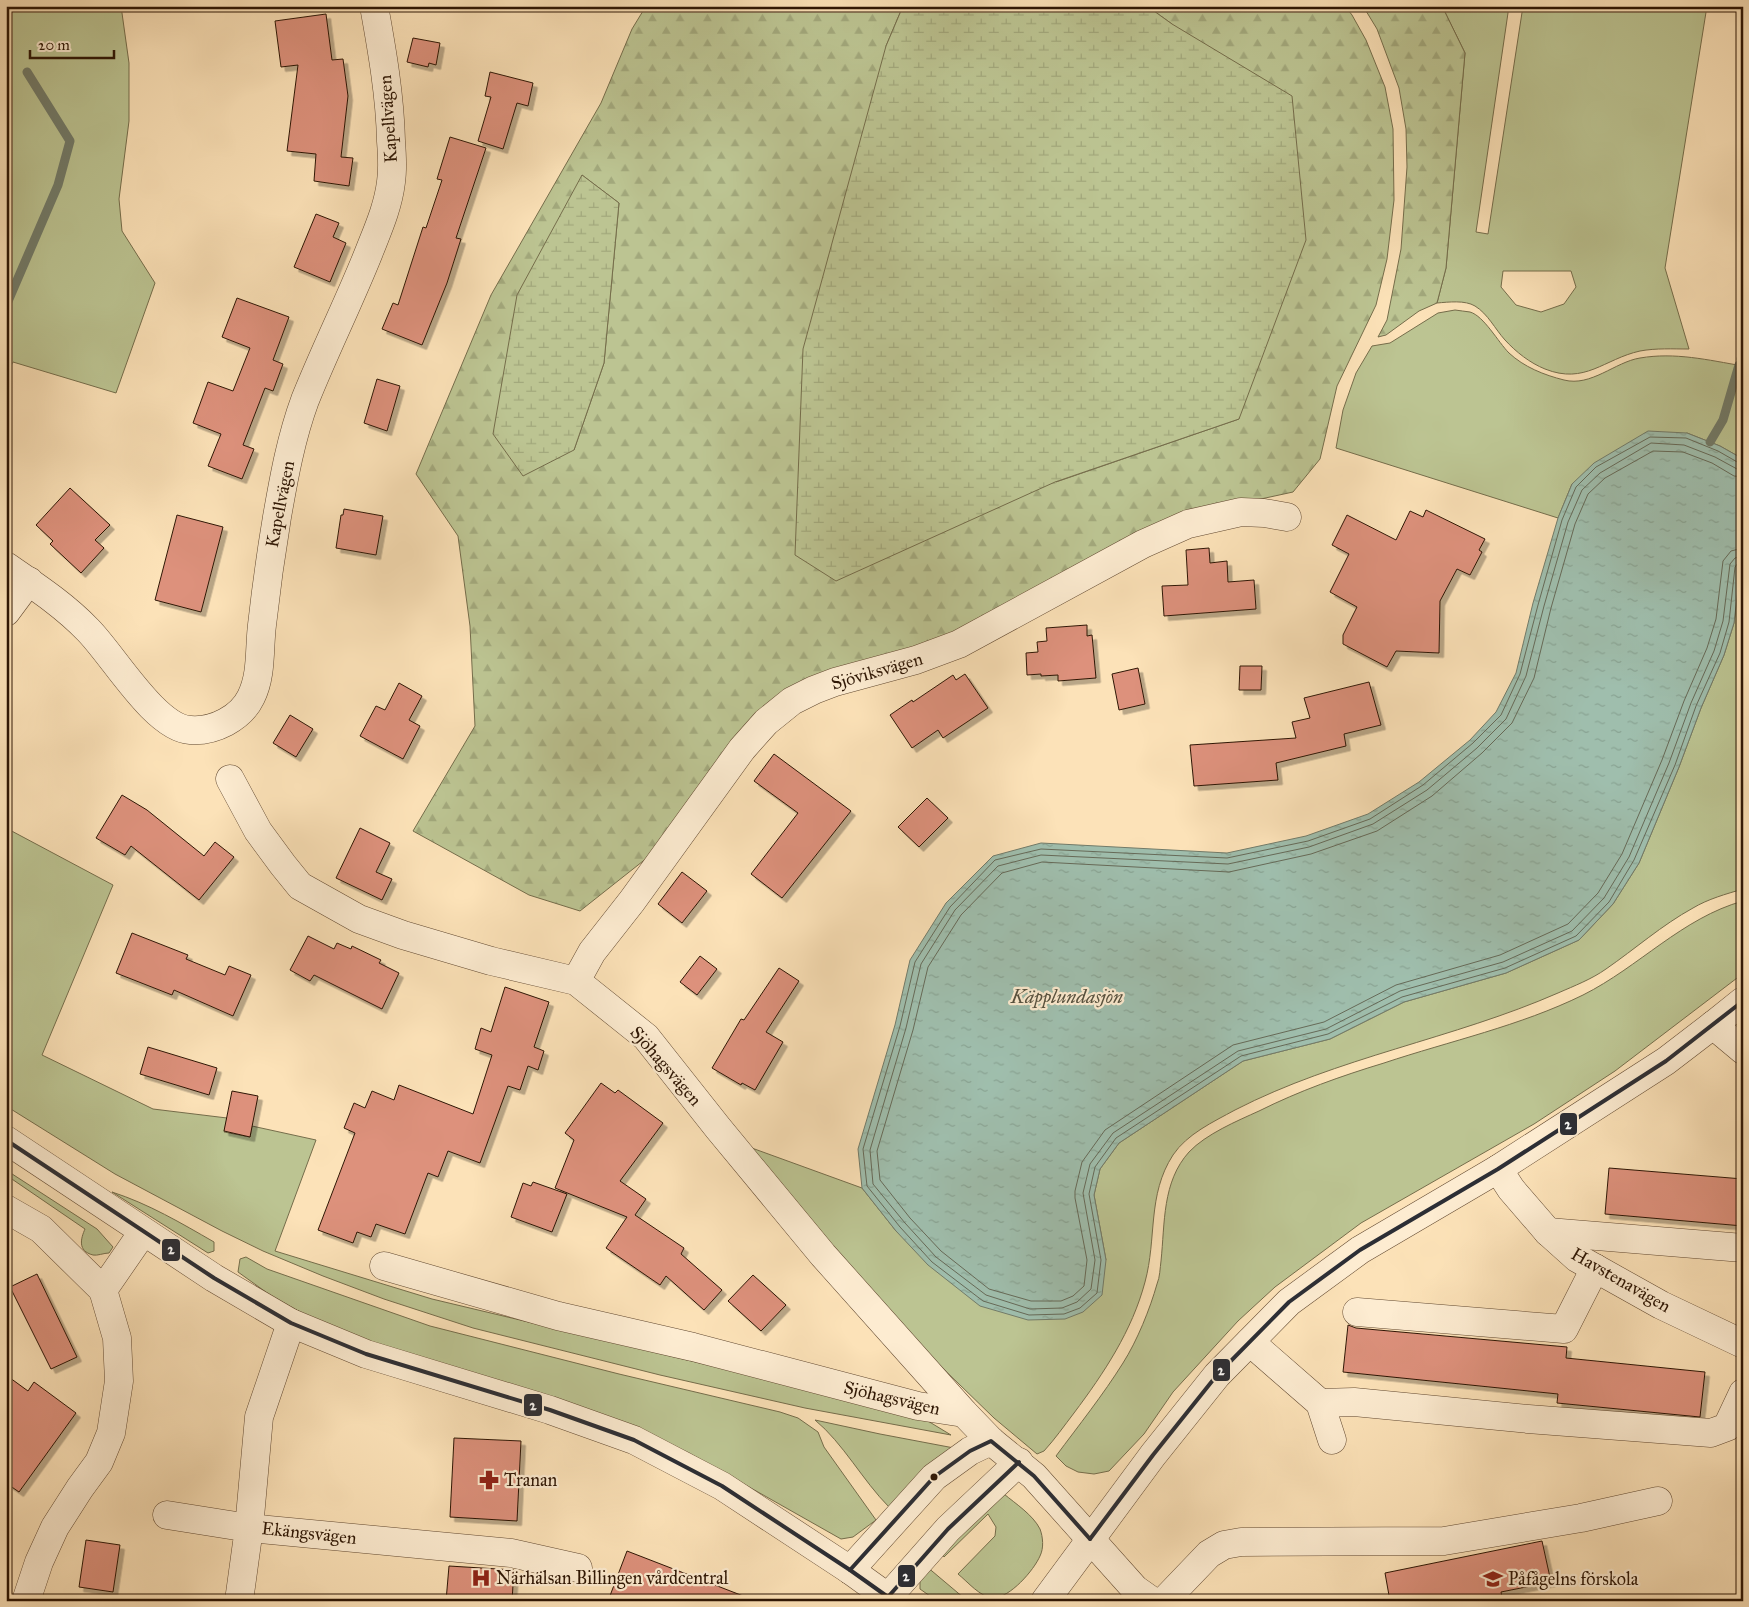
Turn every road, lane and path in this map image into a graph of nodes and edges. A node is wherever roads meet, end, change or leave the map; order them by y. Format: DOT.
graph roads {
  1 [pos="374,6"];
  2 [pos="1286,517"];
  3 [pos="6,566"];
  4 [pos="29,581"];
  5 [pos="6,612"];
  6 [pos="230,779"];
  7 [pos="576,981"];
  8 [pos="1743,1001"];
  9 [pos="1714,1025"];
  10 [pos="1743,1050"];
  11 [pos="6,1140"];
  12 [pos="1498,1169"];
  13 [pos="6,1209"];
  14 [pos="143,1232"];
  15 [pos="1548,1232"];
  16 [pos="1743,1248"];
  17 [pos="384,1266"];
  18 [pos="1595,1268"];
  19 [pos="103,1290"];
  20 [pos="1357,1312"];
  21 [pos="291,1323"];
  22 [pos="1250,1342"];
  23 [pos="1743,1344"];
  24 [pos="1743,1392"];
  25 [pos="1320,1403"];
  26 [pos="964,1413"];
  27 [pos="1332,1440"];
  28 [pos="991,1441"];
  29 [pos="1019,1462"];
  30 [pos="1658,1501"];
  31 [pos="167,1515"];
  32 [pos="249,1528"];
  33 [pos="1090,1539"];
  34 [pos="578,1568"];
  35 [pos="850,1570"];
  36 [pos="891,1599"];
  37 [pos="26,1601"];
  38 [pos="239,1601"];
  39 [pos="1045,1601"];
  40 [pos="1152,1601"];
  41 [pos="1164,1601"];
  1 -- 4 [label="street, Kapellvägen"];
  2 -- 7 [label="street, Sjöviksvägen"];
  3 -- 4 [label="street, Kapellvägen"];
  4 -- 5 [label="street"];
  6 -- 7 [label="street, Sjöhagsvägen"];
  7 -- 26 [label="street, Sjöhagsvägen"];
  8 -- 9 [label="street"];
  9 -- 10 [label="street"];
  9 -- 12 [label="street"];
  11 -- 14 [label="street"];
  12 -- 15 [label="street, Havstenavägen"];
  12 -- 22 [label="street"];
  13 -- 19 [label="street"];
  14 -- 19 [label="street"];
  14 -- 21 [label="street"];
  15 -- 16 [label="street"];
  15 -- 18 [label="street, Havstenavägen"];
  17 -- 26 [label="street, Sjöhagsvägen"];
  18 -- 20 [label="street"];
  18 -- 23 [label="street, Havstenavägen"];
  19 -- 37 [label="street"];
  21 -- 32 [label="street, Ekängsvägen"];
  21 -- 35 [label="street"];
  22 -- 25 [label="street"];
  22 -- 33 [label="street"];
  24 -- 25 [label="street"];
  25 -- 27 [label="street"];
  26 -- 28 [label="street, Sjöhagsvägen"];
  28 -- 29 [label="street, Sjöhagsvägen"];
  28 -- 35 [label="street"];
  29 -- 33 [label="street, Sjöhagsvägen"];
  29 -- 36 [label="street"];
  30 -- 41 [label="street"];
  31 -- 32 [label="street"];
  32 -- 34 [label="street, Ekängsvägen"];
  32 -- 38 [label="street"];
  33 -- 39 [label="street"];
  33 -- 40 [label="street, Sjöhagsvägen"];
  35 -- 36 [label="street"];
}
